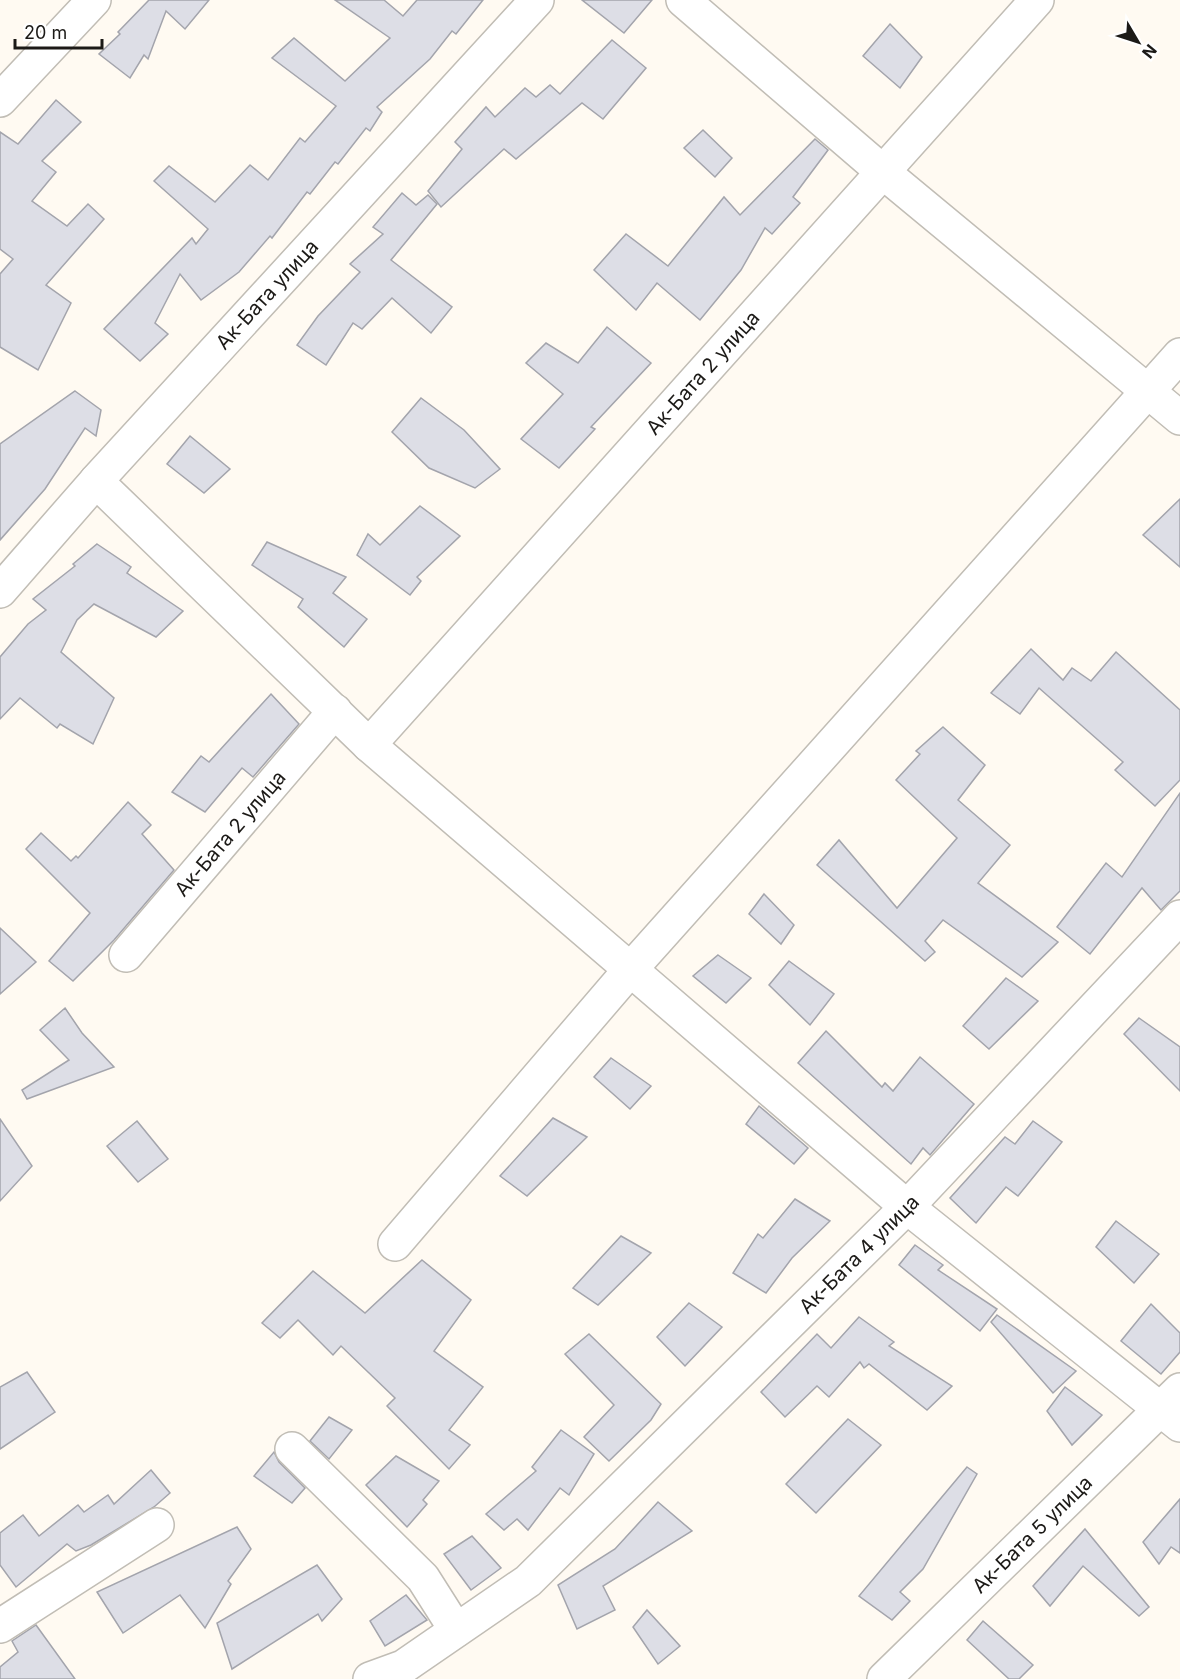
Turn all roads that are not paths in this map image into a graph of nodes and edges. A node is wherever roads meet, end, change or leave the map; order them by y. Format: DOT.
graph roads {
  1 [pos="94,0"];
  2 [pos="537,0"];
  3 [pos="683,0"];
  4 [pos="1037,0"];
  5 [pos="0,100"];
  6 [pos="883,172"];
  7 [pos="1180,355"];
  8 [pos="1148,391"];
  9 [pos="1180,418"];
  10 [pos="96,481"];
  11 [pos="0,591"];
  12 [pos="335,711"];
  13 [pos="369,745"];
  14 [pos="1180,917"];
  15 [pos="126,955"];
  16 [pos="629,971"];
  17 [pos="907,1207"];
  18 [pos="395,1244"];
  19 [pos="1174,1408"];
  20 [pos="292,1449"];
  21 [pos="157,1526"];
  22 [pos="0,1626"];
  23 [pos="456,1630"];
  24 [pos="370,1679"];
  25 [pos="884,1679"];
  1 -- 5 [label="street"];
  2 -- 10 [label="street, Ак-Бата улица"];
  3 -- 6 [label="street"];
  4 -- 6 [label="street, Ак-Бата 2 улица"];
  6 -- 8 [label="street"];
  6 -- 13 [label="street, Ак-Бата 2 улица"];
  7 -- 8 [label="street"];
  8 -- 9 [label="street"];
  8 -- 16 [label="street"];
  10 -- 11 [label="street, Ак-Бата улица"];
  10 -- 12 [label="street"];
  12 -- 13 [label="street"];
  12 -- 15 [label="street, Ак-Бата 2 улица"];
  13 -- 16 [label="street"];
  14 -- 17 [label="street, Ак-Бата 4 улица"];
  16 -- 17 [label="street"];
  16 -- 18 [label="street"];
  17 -- 19 [label="street"];
  17 -- 23 [label="street, Ак-Бата 4 улица"];
  19 -- 25 [label="street, Ак-Бата 5 улица"];
  20 -- 23 [label="street"];
  21 -- 22 [label="street"];
  23 -- 24 [label="street, Ак-Бата 4 улица"];
}
